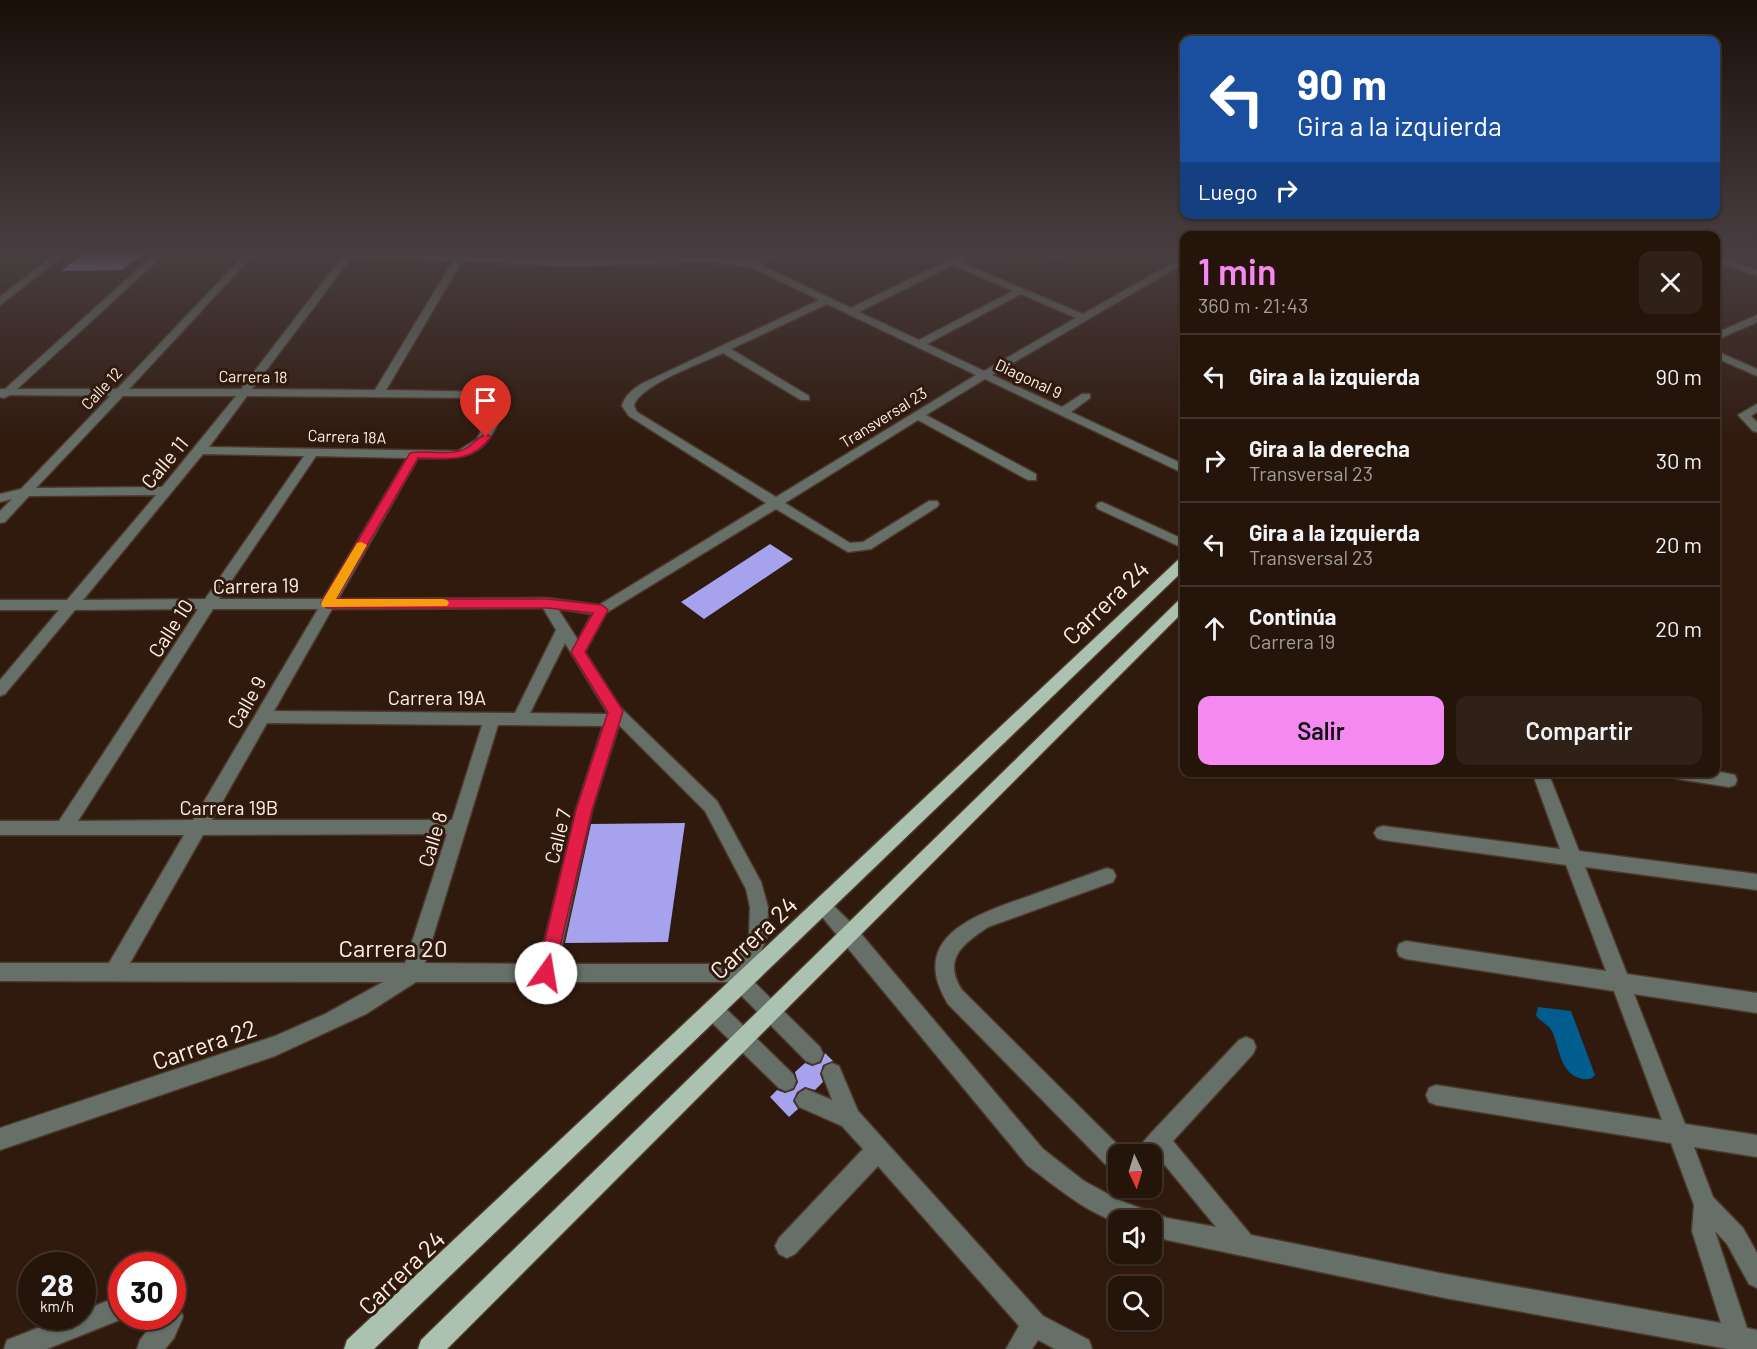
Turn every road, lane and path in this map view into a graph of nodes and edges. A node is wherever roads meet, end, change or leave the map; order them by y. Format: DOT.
graph roads {
  1 [pos="92,315"];
  2 [pos="193,315"];
  3 [pos="304,315"];
  4 [pos="425,315"];
  5 [pos="795,315"];
  6 [pos="857,315"];
  7 [pos="974,315"];
  8 [pos="1078,315"];
  9 [pos="1090,315"];
  10 [pos="1085,318"];
  11 [pos="1757,318"];
  12 [pos="1720,335"];
  13 [pos="919,344"];
  14 [pos="723,349"];
  15 [pos="1720,356"];
  16 [pos="1757,374"];
  17 [pos="984,375"];
  18 [pos="120,392"];
  19 [pos="245,392"];
  20 [pos="3,394"];
  21 [pos="378,394"];
  22 [pos="1086,396"];
  23 [pos="805,398"];
  24 [pos="1757,407"];
  25 [pos="1063,412"];
  26 [pos="919,416"];
  27 [pos="1757,429"];
  28 [pos="486,437"];
  29 [pos="200,450"];
  30 [pos="313,451"];
  31 [pos="414,455"];
  32 [pos="1180,468"];
  33 [pos="1032,477"];
  34 [pos="165,491"];
  35 [pos="26,492"];
  36 [pos="0,498"];
  37 [pos="776,504"];
  38 [pos="933,504"];
  39 [pos="1102,506"];
  40 [pos="0,519"];
  41 [pos="1180,544"];
  42 [pos="1180,566"];
  43 [pos="327,603"];
  44 [pos="548,603"];
  45 [pos="0,605"];
  46 [pos="69,605"];
  47 [pos="208,605"];
  48 [pos="1180,607"];
  49 [pos="602,610"];
  50 [pos="564,630"];
  51 [pos="578,652"];
  52 [pos="0,690"];
  53 [pos="614,716"];
  54 [pos="262,717"];
  55 [pos="492,718"];
  56 [pos="520,718"];
  57 [pos="1542,777"];
  58 [pos="1710,777"];
  59 [pos="1729,780"];
  60 [pos="458,827"];
  61 [pos="0,828"];
  62 [pos="64,828"];
  63 [pos="198,828"];
  64 [pos="1383,833"];
  65 [pos="1572,858"];
  66 [pos="1107,876"];
  67 [pos="1757,882"];
  68 [pos="822,906"];
  69 [pos="850,935"];
  70 [pos="1406,950"];
  71 [pos="116,971"];
  72 [pos="0,972"];
  73 [pos="412,973"];
  74 [pos="546,973"];
  75 [pos="737,977"];
  76 [pos="1620,982"];
  77 [pos="1757,1003"];
  78 [pos="713,1010"];
  79 [pos="771,1012"];
  80 [pos="742,1038"];
  81 [pos="1246,1047"];
  82 [pos="813,1054"];
  83 [pos="832,1073"];
  84 [pos="786,1081"];
  85 [pos="1436,1095"];
  86 [pos="806,1100"];
  87 [pos="850,1118"];
  88 [pos="1678,1134"];
  89 [pos="0,1139"];
  90 [pos="1157,1144"];
  91 [pos="1757,1146"];
  92 [pos="877,1151"];
  93 [pos="1108,1151"];
  94 [pos="1162,1157"];
  95 [pos="1705,1204"];
  96 [pos="1114,1210"];
  97 [pos="1162,1227"];
  98 [pos="1245,1245"];
  99 [pos="787,1246"];
  100 [pos="1757,1276"];
  101 [pos="108,1313"];
  102 [pos="1034,1324"];
  103 [pos="164,1330"];
  104 [pos="1747,1340"];
  105 [pos="16,1349"];
  106 [pos="149,1349"];
  107 [pos="356,1349"];
  108 [pos="430,1349"];
  109 [pos="1018,1349"];
  110 [pos="1080,1349"];
  1 -- 20 [label="street"];
  2 -- 18 [label="street, Calle 12"];
  3 -- 19 [label="street, Calle 11"];
  4 -- 21 [label="street"];
  5 -- 14 [label="street"];
  6 -- 13 [label="street, Diagonal 9"];
  7 -- 13 [label="street"];
  8 -- 10 [label="street"];
  9 -- 10 [label="street, Transversal 23"];
  10 -- 17 [label="street, Transversal 23"];
  11 -- 12 [label="street"];
  13 -- 17 [label="street, Diagonal 9"];
  14 -- 23 [label="street"];
  14 -- 37 [label="street"];
  15 -- 16 [label="street"];
  17 -- 25 [label="street, Diagonal 9"];
  17 -- 26 [label="street, Transversal 23"];
  18 -- 19 [label="street, Carrera 18"];
  18 -- 20 [label="street, Carrera 18"];
  18 -- 35 [label="street, Calle 12"];
  19 -- 21 [label="street, Carrera 18"];
  19 -- 29 [label="street, Calle 11"];
  21 -- 28 [label="street, Carrera 18"];
  22 -- 25 [label="street"];
  24 -- 27 [label="street"];
  25 -- 32 [label="street, Diagonal 9"];
  26 -- 33 [label="street"];
  26 -- 37 [label="street, Transversal 23"];
  28 -- 31 [label="street, Carrera 18A"];
  29 -- 30 [label="street, Carrera 18A"];
  29 -- 34 [label="street, Calle 11"];
  30 -- 31 [label="street, Carrera 18A"];
  30 -- 47 [label="street, Calle 10"];
  31 -- 43 [label="street, Calle 9"];
  34 -- 35 [label="street"];
  34 -- 46 [label="street, Calle 11"];
  35 -- 36 [label="street"];
  35 -- 40 [label="street, Calle 12"];
  37 -- 38 [label="street"];
  37 -- 49 [label="street, Transversal 23"];
  39 -- 41 [label="street"];
  42 -- 68 [label="main road, Carrera 24"];
  43 -- 44 [label="street, Carrera 19"];
  43 -- 47 [label="street, Carrera 19"];
  43 -- 54 [label="street, Calle 9"];
  44 -- 49 [label="street"];
  44 -- 50 [label="street"];
  45 -- 46 [label="street, Carrera 19"];
  46 -- 47 [label="street, Carrera 19"];
  46 -- 52 [label="street, Calle 11"];
  47 -- 62 [label="street, Calle 10"];
  48 -- 69 [label="main road"];
  49 -- 51 [label="street, Transversal 23"];
  50 -- 51 [label="street"];
  50 -- 56 [label="street"];
  51 -- 53 [label="street"];
  53 -- 56 [label="street, Carrera 19A"];
  53 -- 74 [label="street, Calle 7"];
  53 -- 75 [label="street"];
  54 -- 55 [label="street, Carrera 19A"];
  54 -- 63 [label="street, Calle 9"];
  55 -- 56 [label="street, Carrera 19A"];
  55 -- 60 [label="street, Calle 8"];
  57 -- 65 [label="street"];
  58 -- 59 [label="street"];
  60 -- 63 [label="street, Carrera 19B"];
  60 -- 73 [label="street, Calle 8"];
  61 -- 62 [label="street, Carrera 19B"];
  62 -- 63 [label="street, Carrera 19B"];
  63 -- 71 [label="street, Calle 9"];
  64 -- 65 [label="street"];
  65 -- 67 [label="street"];
  65 -- 76 [label="street"];
  66 -- 93 [label="street"];
  68 -- 69 [label="street"];
  68 -- 75 [label="main road, Carrera 24"];
  69 -- 79 [label="main road"];
  69 -- 96 [label="street"];
  70 -- 76 [label="street"];
  71 -- 72 [label="street, Carrera 20"];
  71 -- 73 [label="street, Carrera 20"];
  73 -- 74 [label="street, Carrera 20"];
  73 -- 89 [label="street, Carrera 22"];
  74 -- 75 [label="street, Carrera 20"];
  75 -- 78 [label="main road, Carrera 24"];
  75 -- 79 [label="street"];
  76 -- 77 [label="street"];
  76 -- 88 [label="street"];
  78 -- 80 [label="street"];
  78 -- 107 [label="main road, Carrera 24"];
  79 -- 80 [label="main road"];
  79 -- 82 [label="street"];
  80 -- 84 [label="street"];
  80 -- 108 [label="main road"];
  81 -- 90 [label="street"];
  83 -- 87 [label="street"];
  85 -- 88 [label="street"];
  86 -- 87 [label="street"];
  87 -- 92 [label="street"];
  88 -- 91 [label="street"];
  88 -- 95 [label="street"];
  92 -- 99 [label="street"];
  92 -- 102 [label="street"];
  94 -- 98 [label="street"];
  95 -- 100 [label="street"];
  95 -- 104 [label="street"];
  97 -- 98 [label="street"];
  98 -- 104 [label="street"];
  101 -- 105 [label="street"];
  102 -- 109 [label="street"];
  102 -- 110 [label="street"];
  103 -- 106 [label="street"];
}
